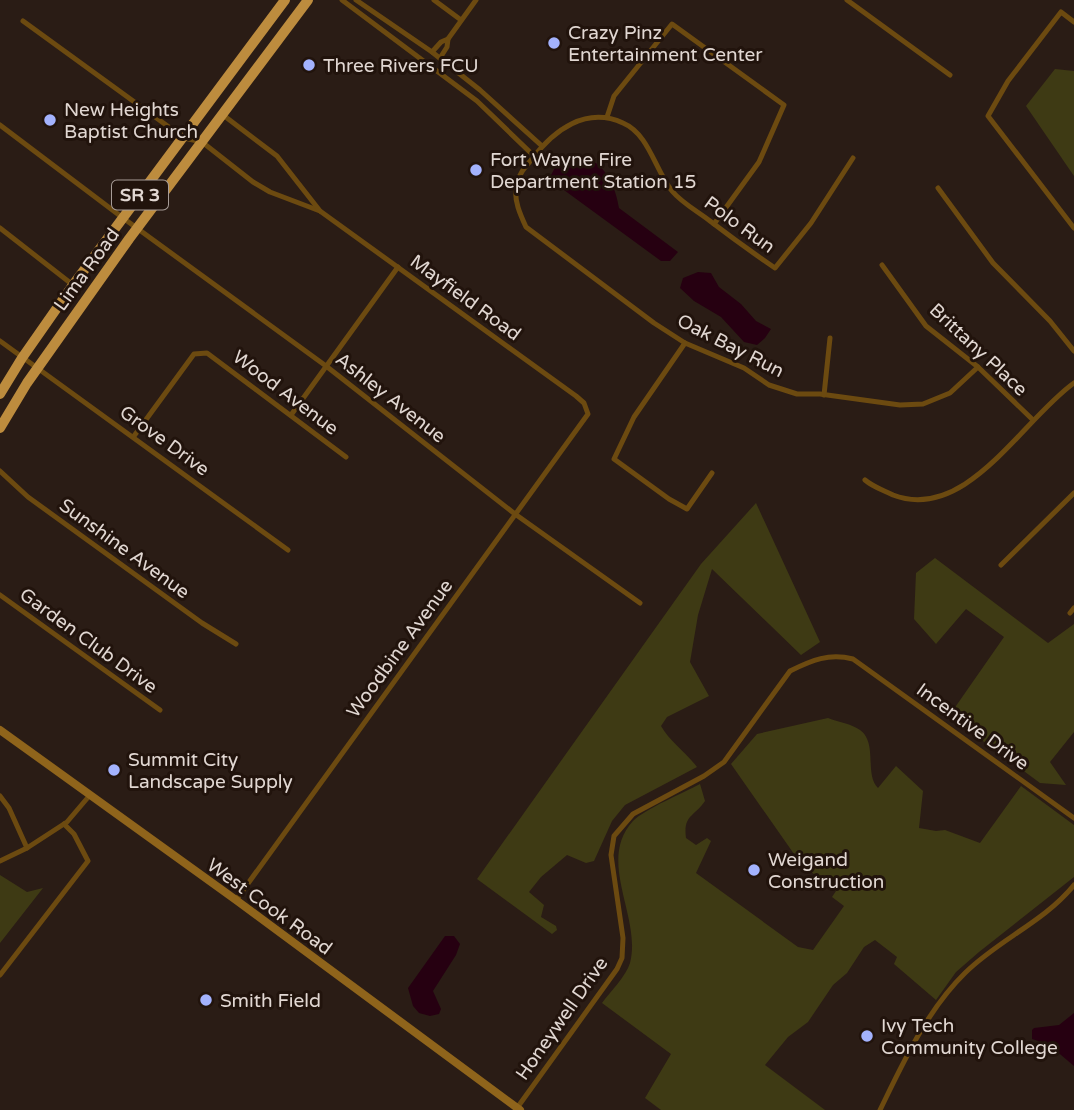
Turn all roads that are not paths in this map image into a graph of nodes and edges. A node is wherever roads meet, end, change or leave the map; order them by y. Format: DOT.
graph roads {
  1 [pos="285,0"];
  2 [pos="308,0"];
  3 [pos="342,0"];
  4 [pos="356,0"];
  5 [pos="434,0"];
  6 [pos="476,0"];
  7 [pos="847,0"];
  8 [pos="461,20"];
  9 [pos="23,21"];
  10 [pos="1074,22"];
  11 [pos="448,39"];
  12 [pos="432,52"];
  13 [pos="440,58"];
  14 [pos="950,75"];
  15 [pos="506,113"];
  16 [pos="222,114"];
  17 [pos="607,117"];
  18 [pos="498,122"];
  19 [pos="0,125"];
  20 [pos="184,138"];
  21 [pos="202,142"];
  22 [pos="542,146"];
  23 [pos="534,156"];
  24 [pos="853,158"];
  25 [pos="938,188"];
  26 [pos="320,211"];
  27 [pos="122,218"];
  28 [pos="714,224"];
  29 [pos="0,228"];
  30 [pos="137,228"];
  31 [pos="1074,228"];
  32 [pos="882,265"];
  33 [pos="398,267"];
  34 [pos="73,285"];
  35 [pos="830,338"];
  36 [pos="0,341"];
  37 [pos="685,343"];
  38 [pos="1074,351"];
  39 [pos="22,358"];
  40 [pos="326,366"];
  41 [pos="38,367"];
  42 [pos="978,367"];
  43 [pos="1074,383"];
  44 [pos="0,394"];
  45 [pos="824,395"];
  46 [pos="588,414"];
  47 [pos="290,415"];
  48 [pos="1033,420"];
  49 [pos="0,428"];
  50 [pos="134,436"];
  51 [pos="346,457"];
  52 [pos="0,471"];
  53 [pos="712,473"];
  54 [pos="864,480"];
  55 [pos="1074,493"];
  56 [pos="515,514"];
  57 [pos="288,550"];
  58 [pos="1001,565"];
  59 [pos="0,595"];
  60 [pos="640,603"];
  61 [pos="236,644"];
  62 [pos="853,659"];
  63 [pos="160,710"];
  64 [pos="0,730"];
  65 [pos="90,795"];
  66 [pos="0,796"];
  67 [pos="1074,818"];
  68 [pos="64,824"];
  69 [pos="27,848"];
  70 [pos="0,861"];
  71 [pos="1074,886"];
  72 [pos="236,900"];
  73 [pos="0,975"];
  74 [pos="518,1109"];
  75 [pos="880,1110"];
  1 -- 20 [label="highway, Lima Road / SR 3"];
  2 -- 16 [label="highway, Lima Road / SR 3"];
  3 -- 18 [label="street"];
  4 -- 12 [label="street"];
  5 -- 8 [label="street"];
  6 -- 8 [label="street"];
  7 -- 14 [label="street"];
  8 -- 11 [label="street"];
  9 -- 20 [label="street"];
  10 -- 31 [label="street"];
  11 -- 12 [label="street"];
  11 -- 13 [label="street"];
  12 -- 13 [label="street"];
  13 -- 15 [label="street"];
  15 -- 18 [label="street"];
  15 -- 22 [label="street"];
  16 -- 21 [label="highway, Lima Road / SR 3"];
  16 -- 26 [label="street"];
  17 -- 22 [label="street"];
  17 -- 28 [label="street, Polo Run"];
  17 -- 28 [label="street"];
  18 -- 23 [label="street"];
  19 -- 27 [label="street, Ashley Avenue"];
  20 -- 21 [label="street"];
  20 -- 27 [label="highway, Lima Road / SR 3"];
  21 -- 26 [label="street"];
  21 -- 30 [label="highway, Lima Road / SR 3"];
  22 -- 23 [label="street"];
  23 -- 37 [label="street, Oak Bay Run"];
  24 -- 28 [label="street, Polo Run"];
  25 -- 38 [label="street"];
  26 -- 33 [label="street, Mayfield Road"];
  27 -- 30 [label="street, Ashley Avenue"];
  27 -- 34 [label="highway, Lima Road / SR 3"];
  29 -- 34 [label="street"];
  30 -- 40 [label="street, Ashley Avenue"];
  30 -- 41 [label="highway, Lima Road / SR 3"];
  32 -- 42 [label="street, Brittany Place"];
  33 -- 40 [label="street"];
  33 -- 46 [label="street, Mayfield Road"];
  34 -- 39 [label="highway, Lima Road / SR 3"];
  35 -- 45 [label="street"];
  36 -- 39 [label="street, Grove Drive"];
  37 -- 45 [label="street, Oak Bay Run"];
  37 -- 53 [label="street"];
  39 -- 41 [label="street, Grove Drive"];
  39 -- 44 [label="highway, Lima Road / SR 3"];
  40 -- 47 [label="street"];
  40 -- 56 [label="street, Ashley Avenue"];
  41 -- 49 [label="highway, Lima Road / SR 3"];
  41 -- 50 [label="street, Grove Drive"];
  42 -- 45 [label="street, Oak Bay Run"];
  42 -- 48 [label="street, Brittany Place"];
  43 -- 48 [label="street"];
  46 -- 56 [label="street, Woodbine Avenue"];
  47 -- 50 [label="street, Wood Avenue"];
  47 -- 51 [label="street, Wood Avenue"];
  48 -- 54 [label="street"];
  50 -- 57 [label="street, Grove Drive"];
  52 -- 61 [label="street, Sunshine Avenue"];
  55 -- 58 [label="street"];
  56 -- 60 [label="street, Ashley Avenue"];
  56 -- 72 [label="street, Woodbine Avenue"];
  59 -- 63 [label="street, Garden Club Drive"];
  62 -- 67 [label="street, Incentive Drive"];
  62 -- 74 [label="street, Honeywell Drive"];
  64 -- 65 [label="main road, West Cook Road"];
  65 -- 68 [label="street"];
  65 -- 72 [label="main road, West Cook Road"];
  66 -- 69 [label="street"];
  68 -- 69 [label="street"];
  68 -- 73 [label="street"];
  69 -- 70 [label="street"];
  71 -- 75 [label="street"];
  72 -- 74 [label="main road, West Cook Road"];
}
